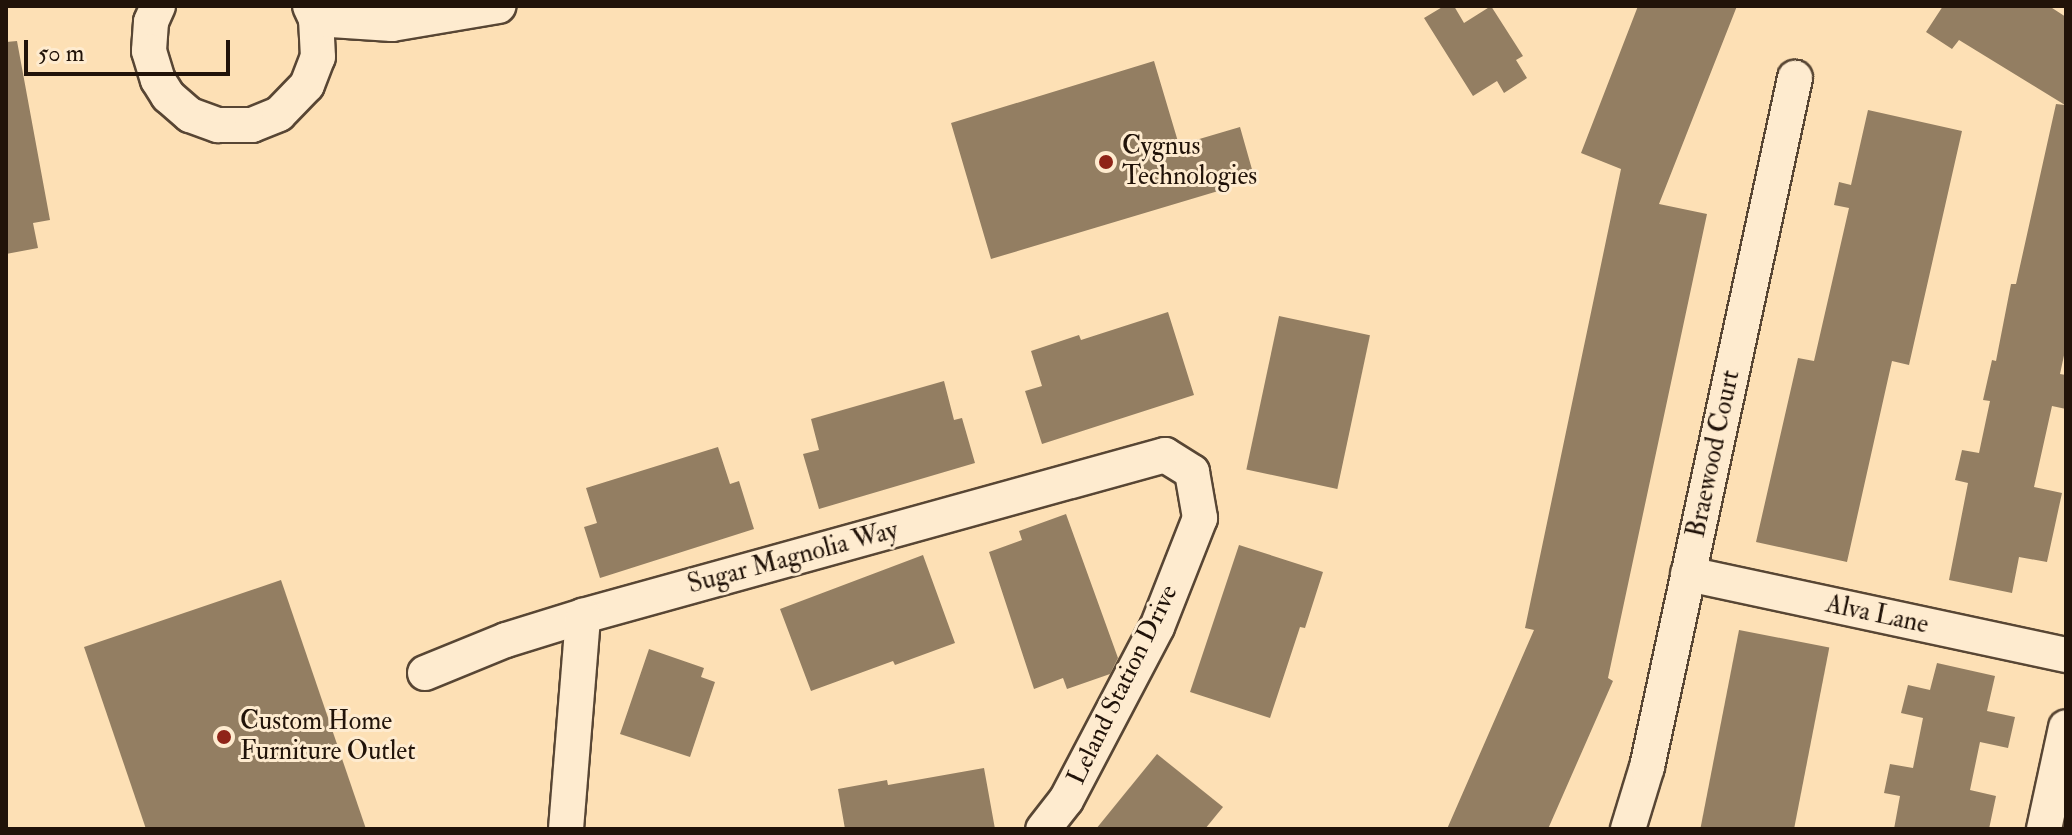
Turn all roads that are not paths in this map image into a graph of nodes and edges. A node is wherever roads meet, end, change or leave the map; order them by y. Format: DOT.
graph roads {
  1 [pos="158,6"];
  2 [pos="498,6"];
  3 [pos="313,12"];
  4 [pos="1795,78"];
  5 [pos="1165,455"];
  6 [pos="1688,574"];
  7 [pos="583,616"];
  8 [pos="2066,655"];
  9 [pos="425,673"];
  10 [pos="2066,727"];
  11 [pos="566,829"];
  12 [pos="1043,829"];
  13 [pos="1628,829"];
  14 [pos="2044,829"];
  1 -- 3 [label="street"];
  2 -- 3 [label="street"];
  4 -- 6 [label="street, Braewood Court"];
  5 -- 7 [label="street, Sugar Magnolia Way"];
  5 -- 12 [label="street, Leland Station Drive"];
  6 -- 8 [label="street, Alva Lane"];
  6 -- 13 [label="street, Braewood Court"];
  7 -- 9 [label="street, Sugar Magnolia Way"];
  7 -- 11 [label="street"];
  10 -- 14 [label="street"];
}
